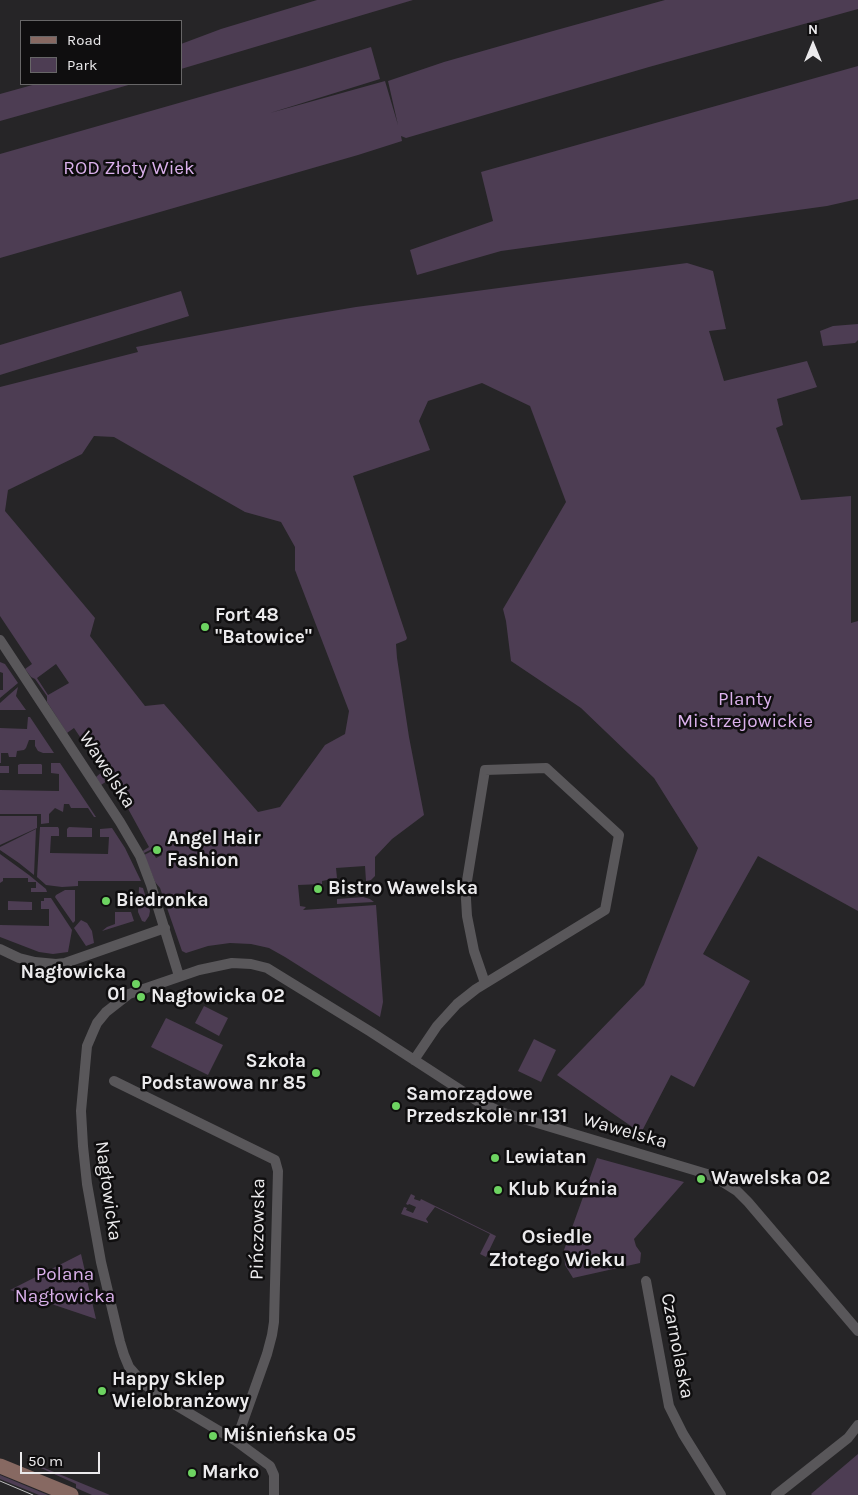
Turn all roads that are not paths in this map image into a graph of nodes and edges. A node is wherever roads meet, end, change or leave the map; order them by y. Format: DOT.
graph roads {
  1 [pos="0,640"];
  2 [pos="165,928"];
  3 [pos="0,949"];
  4 [pos="179,976"];
  5 [pos="486,983"];
  6 [pos="143,988"];
  7 [pos="414,1060"];
  8 [pos="114,1081"];
  9 [pos="646,1281"];
  10 [pos="858,1331"];
  11 [pos="858,1425"];
  12 [pos="236,1441"];
  13 [pos="0,1466"];
  14 [pos="71,1495"];
  15 [pos="274,1495"];
  16 [pos="721,1495"];
  17 [pos="776,1495"];
  1 -- 2 [label="street, Wawelska"];
  2 -- 3 [label="street"];
  2 -- 4 [label="street, Wawelska"];
  4 -- 6 [label="street, Wawelska"];
  4 -- 7 [label="street, Wawelska"];
  5 -- 5 [label="street"];
  5 -- 7 [label="street"];
  6 -- 12 [label="street, Nagłowicka"];
  7 -- 10 [label="street, Wawelska"];
  8 -- 12 [label="street, Pińczowska"];
  9 -- 16 [label="street, Czarnolaska"];
  11 -- 17 [label="street"];
  12 -- 15 [label="street, Nagłowicka"];
  13 -- 14 [label="street"];
}
